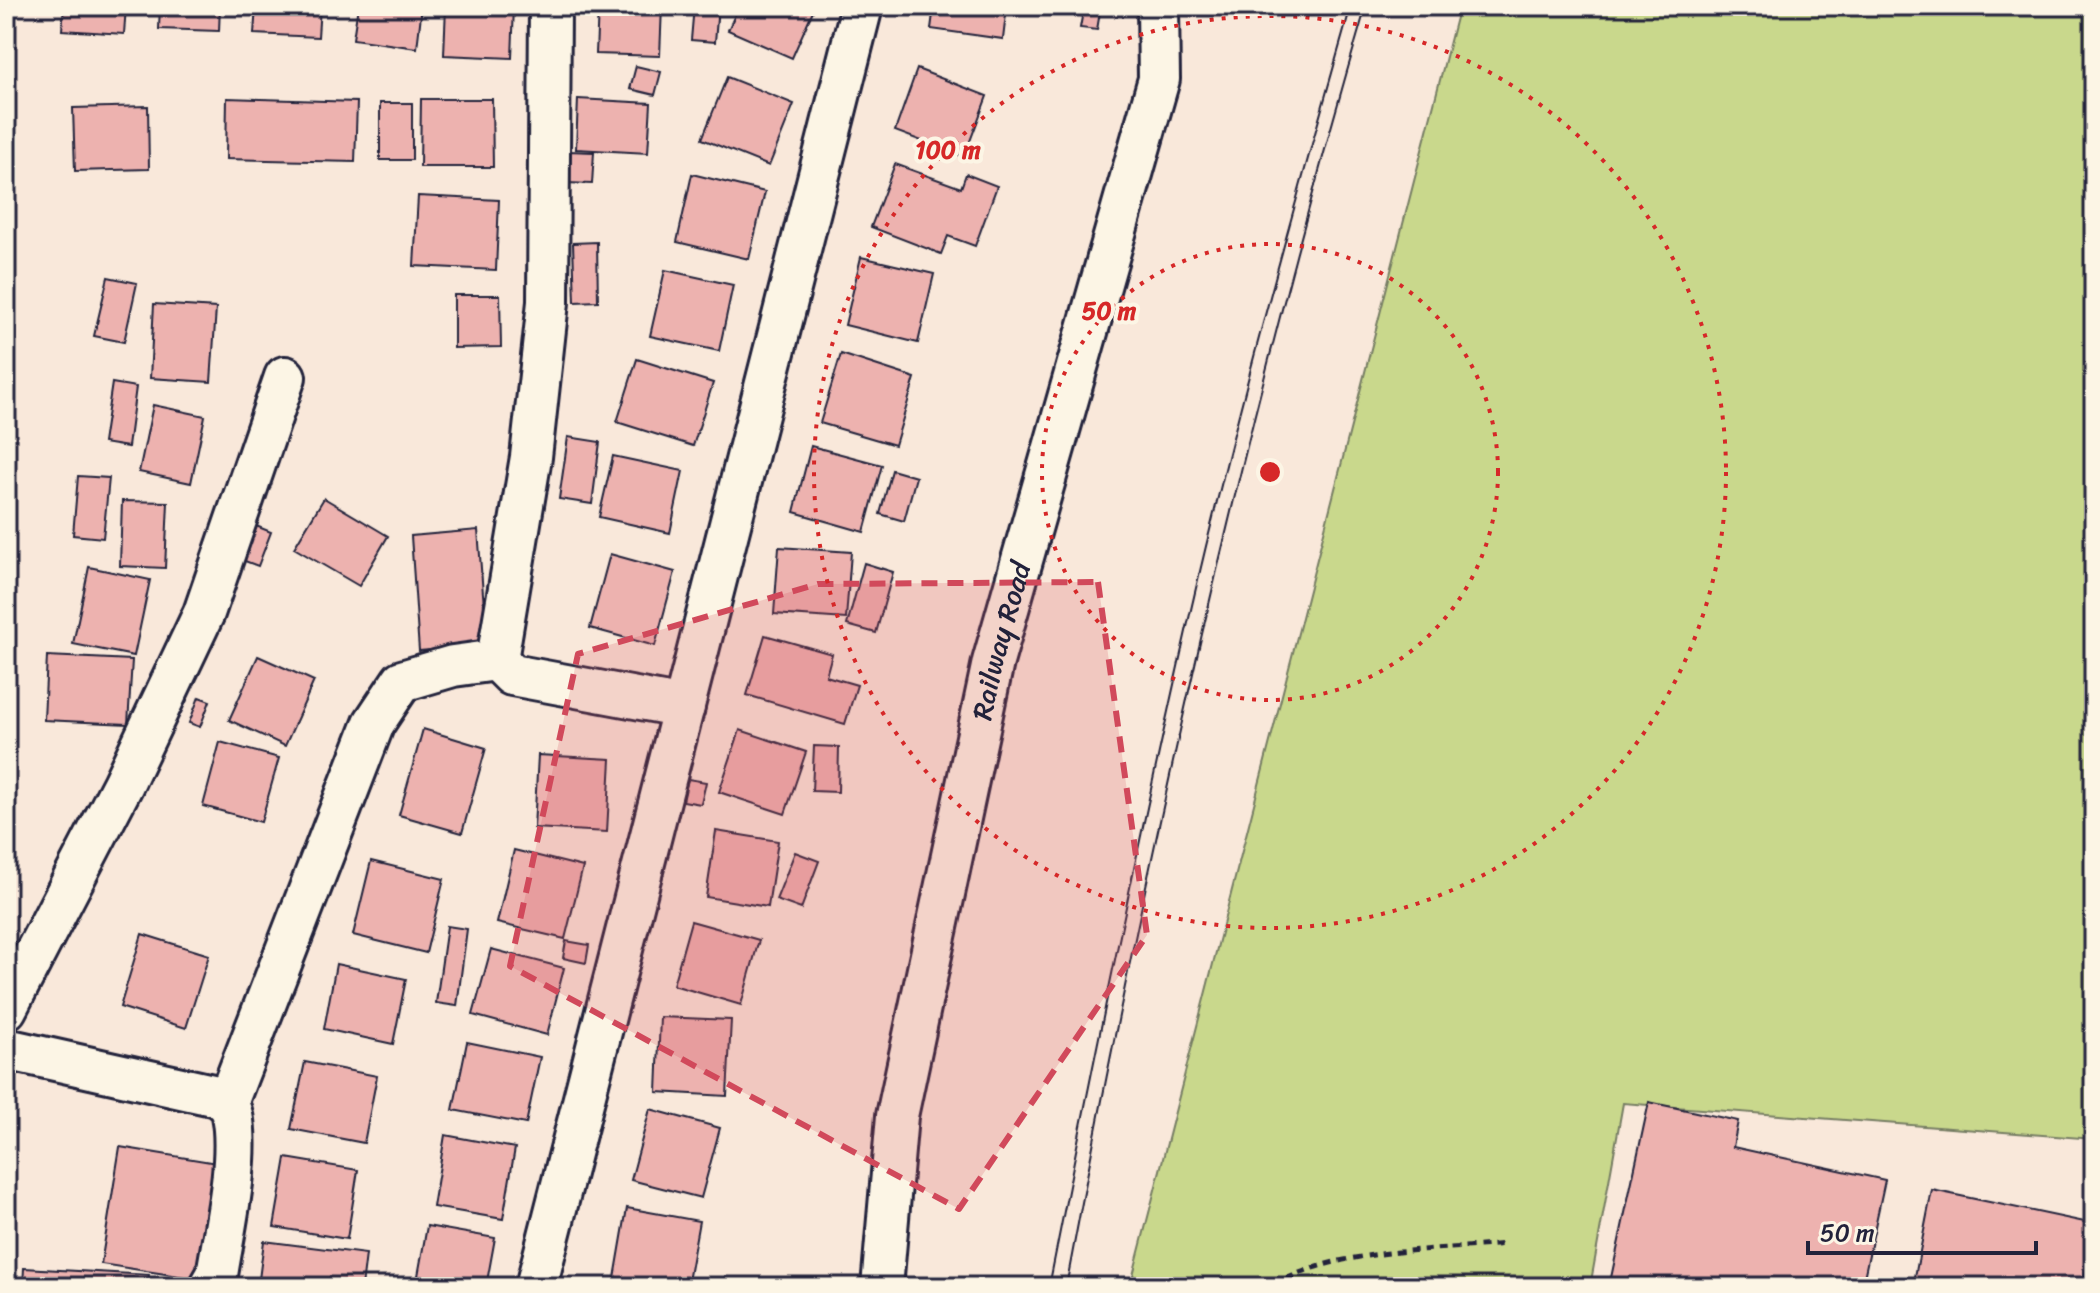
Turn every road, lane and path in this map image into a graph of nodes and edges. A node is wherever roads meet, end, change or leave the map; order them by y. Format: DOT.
graph roads {
  1 [pos="550,6"];
  2 [pos="862,6"];
  3 [pos="1158,6"];
  4 [pos="285,377"];
  5 [pos="497,660"];
  6 [pos="684,707"];
  7 [pos="6,1009"];
  8 [pos="6,1049"];
  9 [pos="227,1103"];
  10 [pos="1506,1244"];
  11 [pos="210,1287"];
  12 [pos="536,1287"];
  13 [pos="882,1287"];
  14 [pos="1275,1287"];
  1 -- 5 [label="street"];
  2 -- 6 [label="street"];
  3 -- 13 [label="street, Railway Road"];
  4 -- 7 [label="street"];
  5 -- 6 [label="street"];
  5 -- 9 [label="street"];
  6 -- 12 [label="street"];
  8 -- 9 [label="street"];
  9 -- 11 [label="street"];
  10 -- 14 [label="path"];
}
